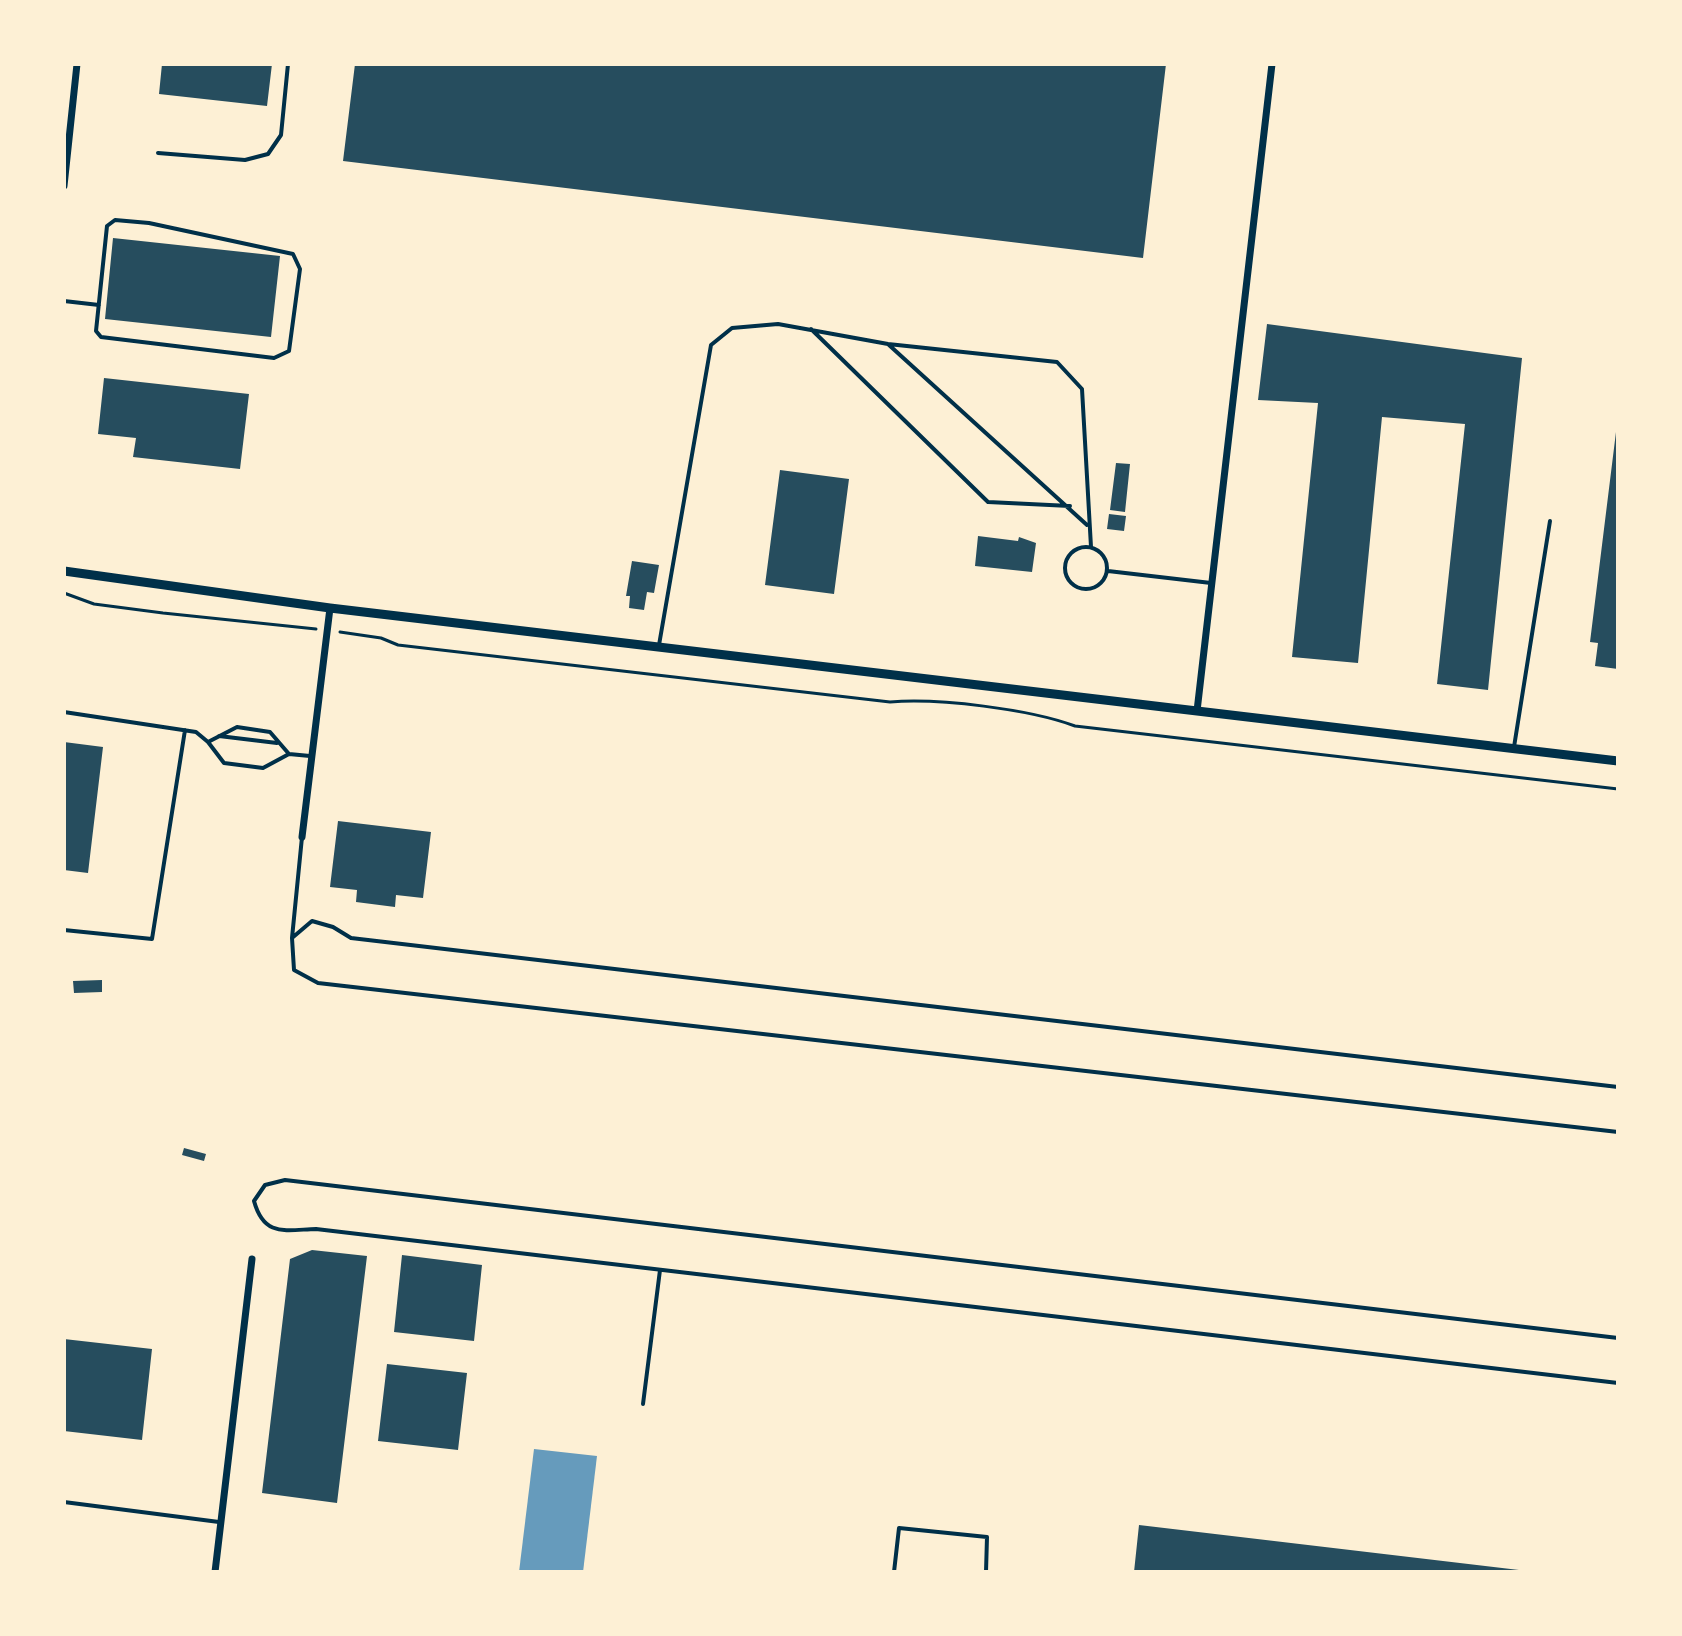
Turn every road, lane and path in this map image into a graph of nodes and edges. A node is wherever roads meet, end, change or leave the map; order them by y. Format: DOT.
graph roads {
  1 [pos="77,64"];
  2 [pos="288,64"];
  3 [pos="1272,64"];
  4 [pos="67,138"];
  5 [pos="158,153"];
  6 [pos="64,186"];
  7 [pos="64,301"];
  8 [pos="99,305"];
  9 [pos="811,329"];
  10 [pos="888,344"];
  11 [pos="1070,506"];
  12 [pos="1550,521"];
  13 [pos="1088,527"];
  14 [pos="1091,547"];
  15 [pos="64,571"];
  16 [pos="1108,571"];
  17 [pos="1211,583"];
  18 [pos="64,593"];
  19 [pos="330,608"];
  20 [pos="327,630"];
  21 [pos="658,648"];
  22 [pos="1197,711"];
  23 [pos="64,712"];
  24 [pos="185,730"];
  25 [pos="219,736"];
  26 [pos="208,742"];
  27 [pos="280,743"];
  28 [pos="1514,749"];
  29 [pos="289,754"];
  30 [pos="310,756"];
  31 [pos="1618,761"];
  32 [pos="1618,789"];
  33 [pos="302,837"];
  34 [pos="64,930"];
  35 [pos="292,938"];
  36 [pos="1618,1087"];
  37 [pos="1618,1132"];
  38 [pos="252,1259"];
  39 [pos="660,1270"];
  40 [pos="1618,1338"];
  41 [pos="1618,1383"];
  42 [pos="643,1404"];
  43 [pos="64,1502"];
  44 [pos="222,1522"];
  45 [pos="215,1572"];
  46 [pos="894,1572"];
  47 [pos="986,1572"];
  1 -- 4 [label="street"];
  2 -- 5 [label="lane"];
  3 -- 17 [label="street"];
  4 -- 6 [label="street"];
  7 -- 8 [label="lane"];
  8 -- 8 [label="lane"];
  9 -- 10 [label="lane"];
  9 -- 11 [label="lane"];
  9 -- 21 [label="lane"];
  10 -- 11 [label="lane"];
  10 -- 13 [label="lane"];
  11 -- 13 [label="lane"];
  12 -- 28 [label="lane"];
  13 -- 14 [label="lane"];
  14 -- 16 [label="lane"];
  14 -- 16 [label="lane"];
  15 -- 19 [label="street"];
  16 -- 17 [label="lane"];
  17 -- 22 [label="street"];
  18 -- 20 [label="path"];
  19 -- 20 [label="street"];
  19 -- 21 [label="street"];
  20 -- 30 [label="street"];
  20 -- 32 [label="path"];
  21 -- 22 [label="street"];
  22 -- 28 [label="street"];
  23 -- 24 [label="lane"];
  24 -- 26 [label="lane"];
  24 -- 34 [label="lane"];
  25 -- 26 [label="lane"];
  25 -- 27 [label="lane"];
  25 -- 27 [label="lane"];
  26 -- 29 [label="lane"];
  27 -- 29 [label="lane"];
  28 -- 31 [label="street"];
  29 -- 30 [label="lane"];
  30 -- 33 [label="street"];
  33 -- 35 [label="lane"];
  35 -- 36 [label="lane"];
  35 -- 37 [label="lane"];
  38 -- 44 [label="street"];
  39 -- 40 [label="lane"];
  39 -- 41 [label="lane"];
  39 -- 42 [label="lane"];
  43 -- 44 [label="lane"];
  44 -- 45 [label="street"];
  46 -- 47 [label="lane"];
}
